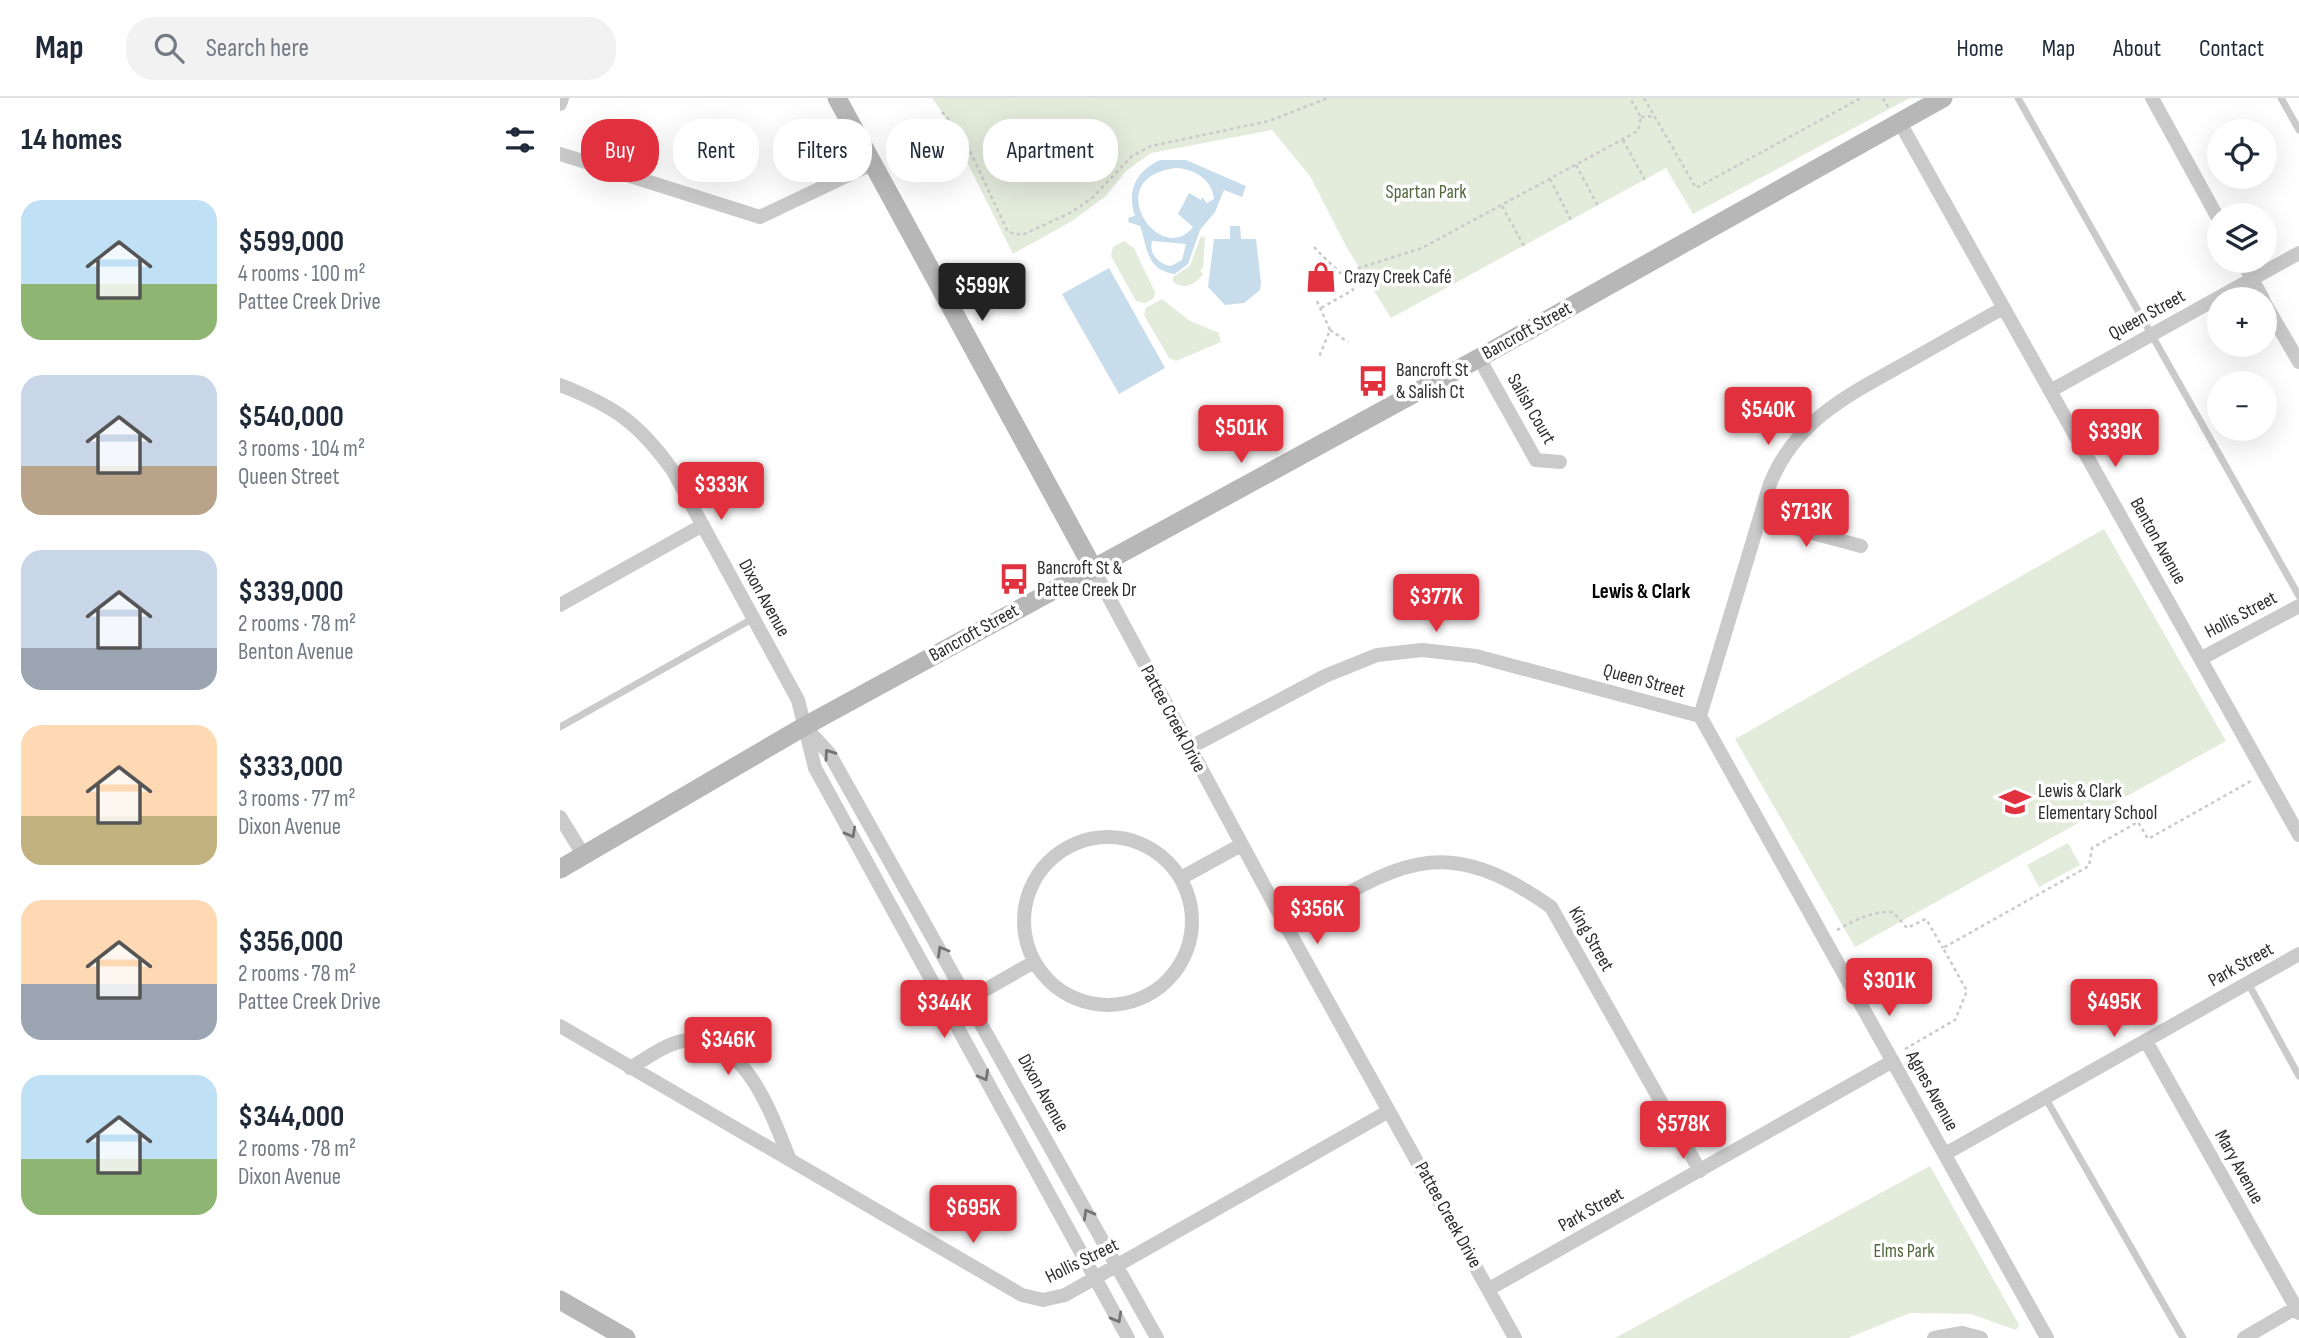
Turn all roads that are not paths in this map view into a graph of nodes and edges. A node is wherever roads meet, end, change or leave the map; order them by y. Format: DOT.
graph roads {
  1 [pos="562,98"];
  2 [pos="837,98"];
  3 [pos="1943,98"];
  4 [pos="2018,98"];
  5 [pos="2152,98"];
  6 [pos="2281,98"];
  7 [pos="560,104"];
  8 [pos="1893,114"];
  9 [pos="848,119"];
  10 [pos="2299,130"];
  11 [pos="560,154"];
  12 [pos="872,164"];
  13 [pos="834,182"];
  14 [pos="2210,203"];
  15 [pos="2299,253"];
  16 [pos="2249,273"];
  17 [pos="2252,279"];
  18 [pos="2257,287"];
  19 [pos="2003,308"];
  20 [pos="2277,323"];
  21 [pos="2150,335"];
  22 [pos="1479,358"];
  23 [pos="2299,362"];
  24 [pos="560,385"];
  25 [pos="2050,391"];
  26 [pos="1560,462"];
  27 [pos="1760,519"];
  28 [pos="703,525"];
  29 [pos="1861,546"];
  30 [pos="1093,568"];
  31 [pos="2299,596"];
  32 [pos="560,606"];
  33 [pos="2299,606"];
  34 [pos="752,619"];
  35 [pos="2202,658"];
  36 [pos="1700,716"];
  37 [pos="805,726"];
  38 [pos="560,727"];
  39 [pos="1189,748"];
  40 [pos="560,817"];
  41 [pos="2299,835"];
  42 [pos="1241,845"];
  43 [pos="584,856"];
  44 [pos="560,869"];
  45 [pos="1181,878"];
  46 [pos="1286,928"];
  47 [pos="2299,954"];
  48 [pos="1034,962"];
  49 [pos="2248,982"];
  50 [pos="969,999"];
  51 [pos="948,1011"];
  52 [pos="560,1026"];
  53 [pos="2146,1041"];
  54 [pos="1893,1060"];
  55 [pos="631,1068"];
  56 [pos="2299,1076"];
  57 [pos="2046,1099"];
  58 [pos="1389,1111"];
  59 [pos="1945,1154"];
  60 [pos="790,1160"];
  61 [pos="1700,1171"];
  62 [pos="1117,1266"];
  63 [pos="1096,1278"];
  64 [pos="1489,1289"];
  65 [pos="560,1300"];
  66 [pos="2298,1309"];
  67 [pos="621,1337"];
  68 [pos="1128,1338"];
  69 [pos="1157,1338"];
  70 [pos="1515,1338"];
  71 [pos="1934,1338"];
  72 [pos="1981,1338"];
  73 [pos="2047,1338"];
  74 [pos="2183,1338"];
  75 [pos="2244,1338"];
  1 -- 7 [label="street"];
  2 -- 9 [label="street, Pattee Creek Drive"];
  3 -- 8 [label="street, Bancroft Street"];
  4 -- 21 [label="lane"];
  5 -- 14 [label="street"];
  6 -- 10 [label="lane"];
  8 -- 19 [label="street, Benton Avenue"];
  8 -- 22 [label="street, Bancroft Street"];
  11 -- 13 [label="street"];
  12 -- 30 [label="street, Pattee Creek Drive"];
  15 -- 17 [label="street, Queen Street"];
  16 -- 17 [label="street"];
  17 -- 18 [label="street"];
  17 -- 21 [label="street, Queen Street"];
  19 -- 25 [label="street, Benton Avenue"];
  19 -- 27 [label="street, Queen Street"];
  20 -- 23 [label="street"];
  21 -- 25 [label="street, Queen Street"];
  21 -- 31 [label="lane"];
  22 -- 26 [label="street, Salish Court"];
  22 -- 30 [label="street, Bancroft Street"];
  24 -- 28 [label="street, Dixon Avenue"];
  25 -- 35 [label="street, Benton Avenue"];
  27 -- 29 [label="street"];
  27 -- 36 [label="street, Queen Street"];
  28 -- 32 [label="street"];
  28 -- 34 [label="street, Dixon Avenue"];
  30 -- 37 [label="street, Bancroft Street"];
  30 -- 39 [label="street, Pattee Creek Drive"];
  33 -- 35 [label="street, Hollis Street"];
  34 -- 37 [label="street, Dixon Avenue"];
  34 -- 38 [label="lane"];
  35 -- 41 [label="street, Benton Avenue"];
  36 -- 39 [label="street, Queen Street"];
  36 -- 54 [label="street, Agnes Avenue"];
  37 -- 43 [label="street, Bancroft Street"];
  50 -- 37 [label="street, Dixon Avenue, one-way"];
  37 -- 51 [label="street, Dixon Avenue, one-way"];
  39 -- 42 [label="street, Pattee Creek Drive"];
  40 -- 43 [label="street"];
  42 -- 45 [label="street"];
  42 -- 46 [label="street, Pattee Creek Drive"];
  43 -- 44 [label="street, Bancroft Street"];
  45 -- 48 [label="street"];
  45 -- 48 [label="street"];
  46 -- 58 [label="street, Pattee Creek Drive"];
  46 -- 61 [label="street, King Street"];
  47 -- 49 [label="street, Park Street"];
  48 -- 50 [label="street"];
  49 -- 53 [label="street, Park Street"];
  49 -- 56 [label="lane"];
  50 -- 51 [label="street"];
  62 -- 50 [label="street, Dixon Avenue, one-way"];
  51 -- 63 [label="street, Dixon Avenue, one-way"];
  52 -- 55 [label="street, Hollis Street"];
  53 -- 57 [label="street, Park Street"];
  53 -- 66 [label="street, Mary Avenue"];
  54 -- 59 [label="street, Agnes Avenue"];
  54 -- 61 [label="street, Park Street"];
  55 -- 60 [label="street, Hollis Street"];
  55 -- 60 [label="street"];
  57 -- 59 [label="street, Park Street"];
  57 -- 74 [label="lane"];
  58 -- 62 [label="street, Hollis Street"];
  58 -- 64 [label="street, Pattee Creek Drive"];
  59 -- 73 [label="street, Agnes Avenue"];
  60 -- 63 [label="street, Hollis Street"];
  61 -- 64 [label="street, Park Street"];
  62 -- 63 [label="street, Hollis Street"];
  62 -- 69 [label="street, Dixon Avenue"];
  63 -- 68 [label="street, Dixon Avenue, one-way"];
  64 -- 70 [label="street, Pattee Creek Drive"];
  65 -- 67 [label="street"];
  66 -- 75 [label="street"];
  71 -- 72 [label="street"];
}
